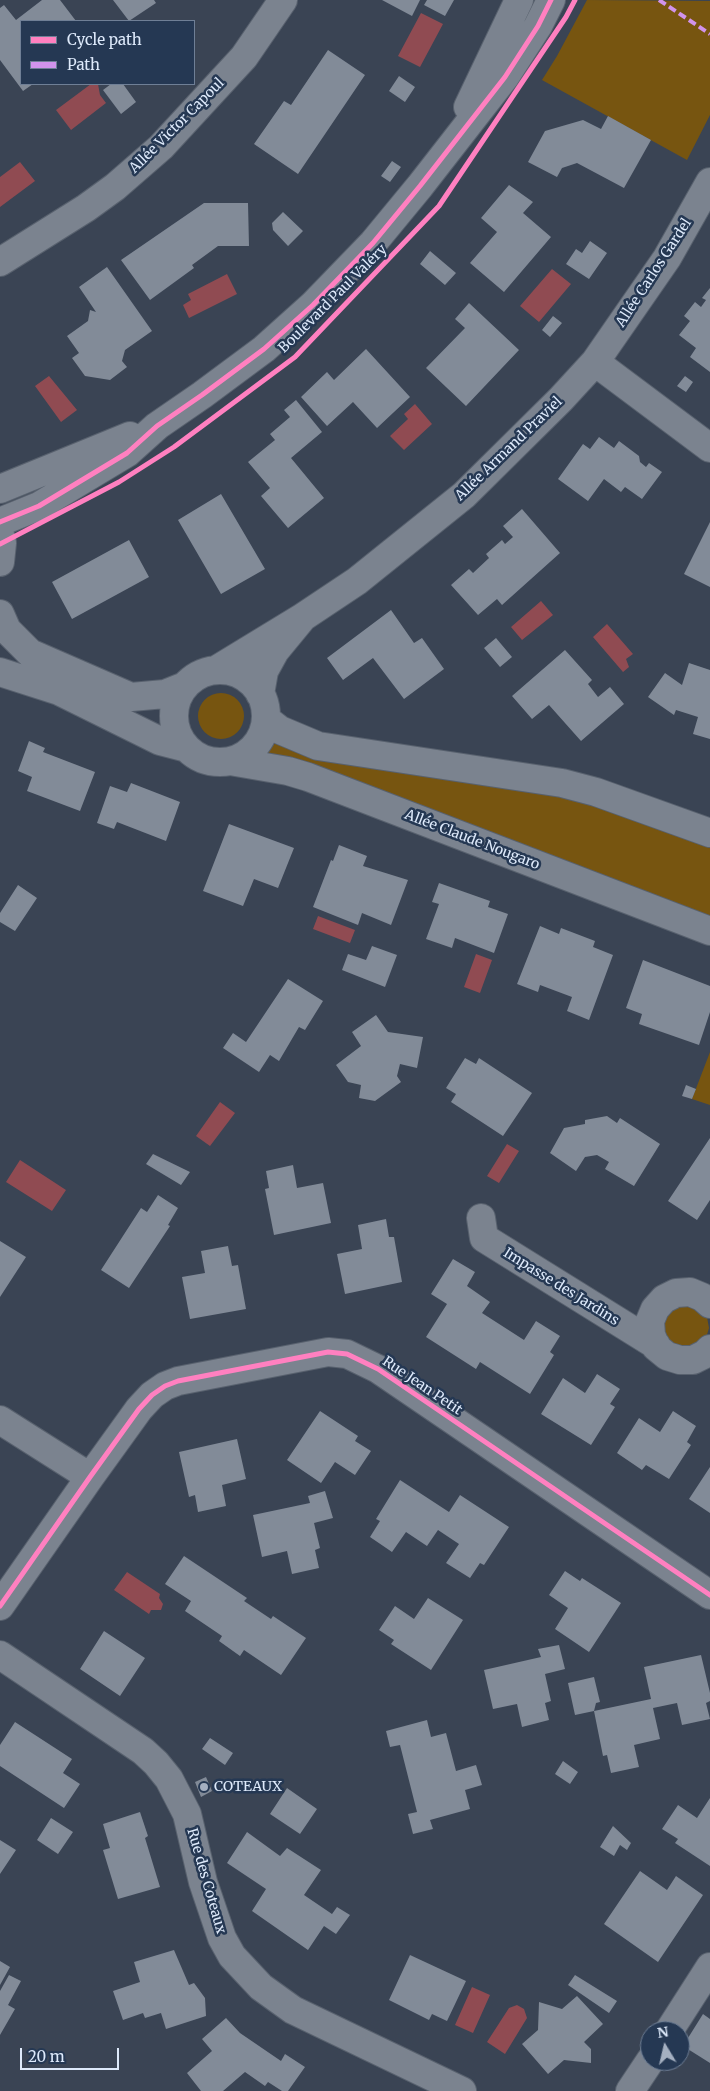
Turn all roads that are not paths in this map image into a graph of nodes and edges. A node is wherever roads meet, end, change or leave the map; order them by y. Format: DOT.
graph roads {
  1 [pos="283,0"];
  2 [pos="519,0"];
  3 [pos="551,0"];
  4 [pos="448,149"];
  5 [pos="710,182"];
  6 [pos="0,262"];
  7 [pos="595,362"];
  8 [pos="157,426"];
  9 [pos="710,448"];
  10 [pos="0,489"];
  11 [pos="0,522"];
  12 [pos="0,535"];
  13 [pos="0,562"];
  14 [pos="0,614"];
  15 [pos="303,616"];
  16 [pos="216,670"];
  17 [pos="0,672"];
  18 [pos="185,686"];
  19 [pos="263,706"];
  20 [pos="187,748"];
  21 [pos="230,761"];
  22 [pos="710,834"];
  23 [pos="710,931"];
  24 [pos="481,1218"];
  25 [pos="710,1304"];
  26 [pos="656,1345"];
  27 [pos="706,1361"];
  28 [pos="0,1420"];
  29 [pos="90,1477"];
  30 [pos="710,1594"];
  31 [pos="0,1606"];
  32 [pos="0,1655"];
  33 [pos="710,1967"];
  34 [pos="675,2021"];
  35 [pos="643,2071"];
  36 [pos="462,2091"];
  37 [pos="630,2091"];
  1 -- 6 [label="street, Allée Victor Capoul"];
  2 -- 4 [label="street, Boulevard Paul Valéry"];
  3 -- 4 [label="street, Boulevard Paul Valéry"];
  4 -- 8 [label="street, Boulevard Paul Valéry"];
  5 -- 7 [label="street, Allée Carlos Gardel"];
  7 -- 9 [label="street"];
  7 -- 15 [label="street, Allée Armand Praviel"];
  8 -- 10 [label="street, Boulevard Paul Valéry"];
  8 -- 11 [label="street, Boulevard Paul Valéry"];
  12 -- 13 [label="street"];
  14 -- 18 [label="street"];
  15 -- 16 [label="street, Allée Armand Praviel"];
  15 -- 19 [label="street, Allée Armand Praviel"];
  16 -- 18 [label="street"];
  16 -- 19 [label="street"];
  17 -- 20 [label="street"];
  18 -- 20 [label="street"];
  19 -- 21 [label="street"];
  19 -- 22 [label="street"];
  20 -- 21 [label="street"];
  21 -- 23 [label="street, Allée Claude Nougaro"];
  24 -- 26 [label="street, Impasse des Jardins"];
  25 -- 26 [label="street"];
  26 -- 27 [label="street, Impasse des Jardins"];
  28 -- 29 [label="street"];
  29 -- 30 [label="street, Rue Jean Petit"];
  29 -- 31 [label="street, Rue Jean Petit"];
  32 -- 36 [label="street, Rue des Coteaux"];
  33 -- 34 [label="street"];
  35 -- 37 [label="street"];
}
